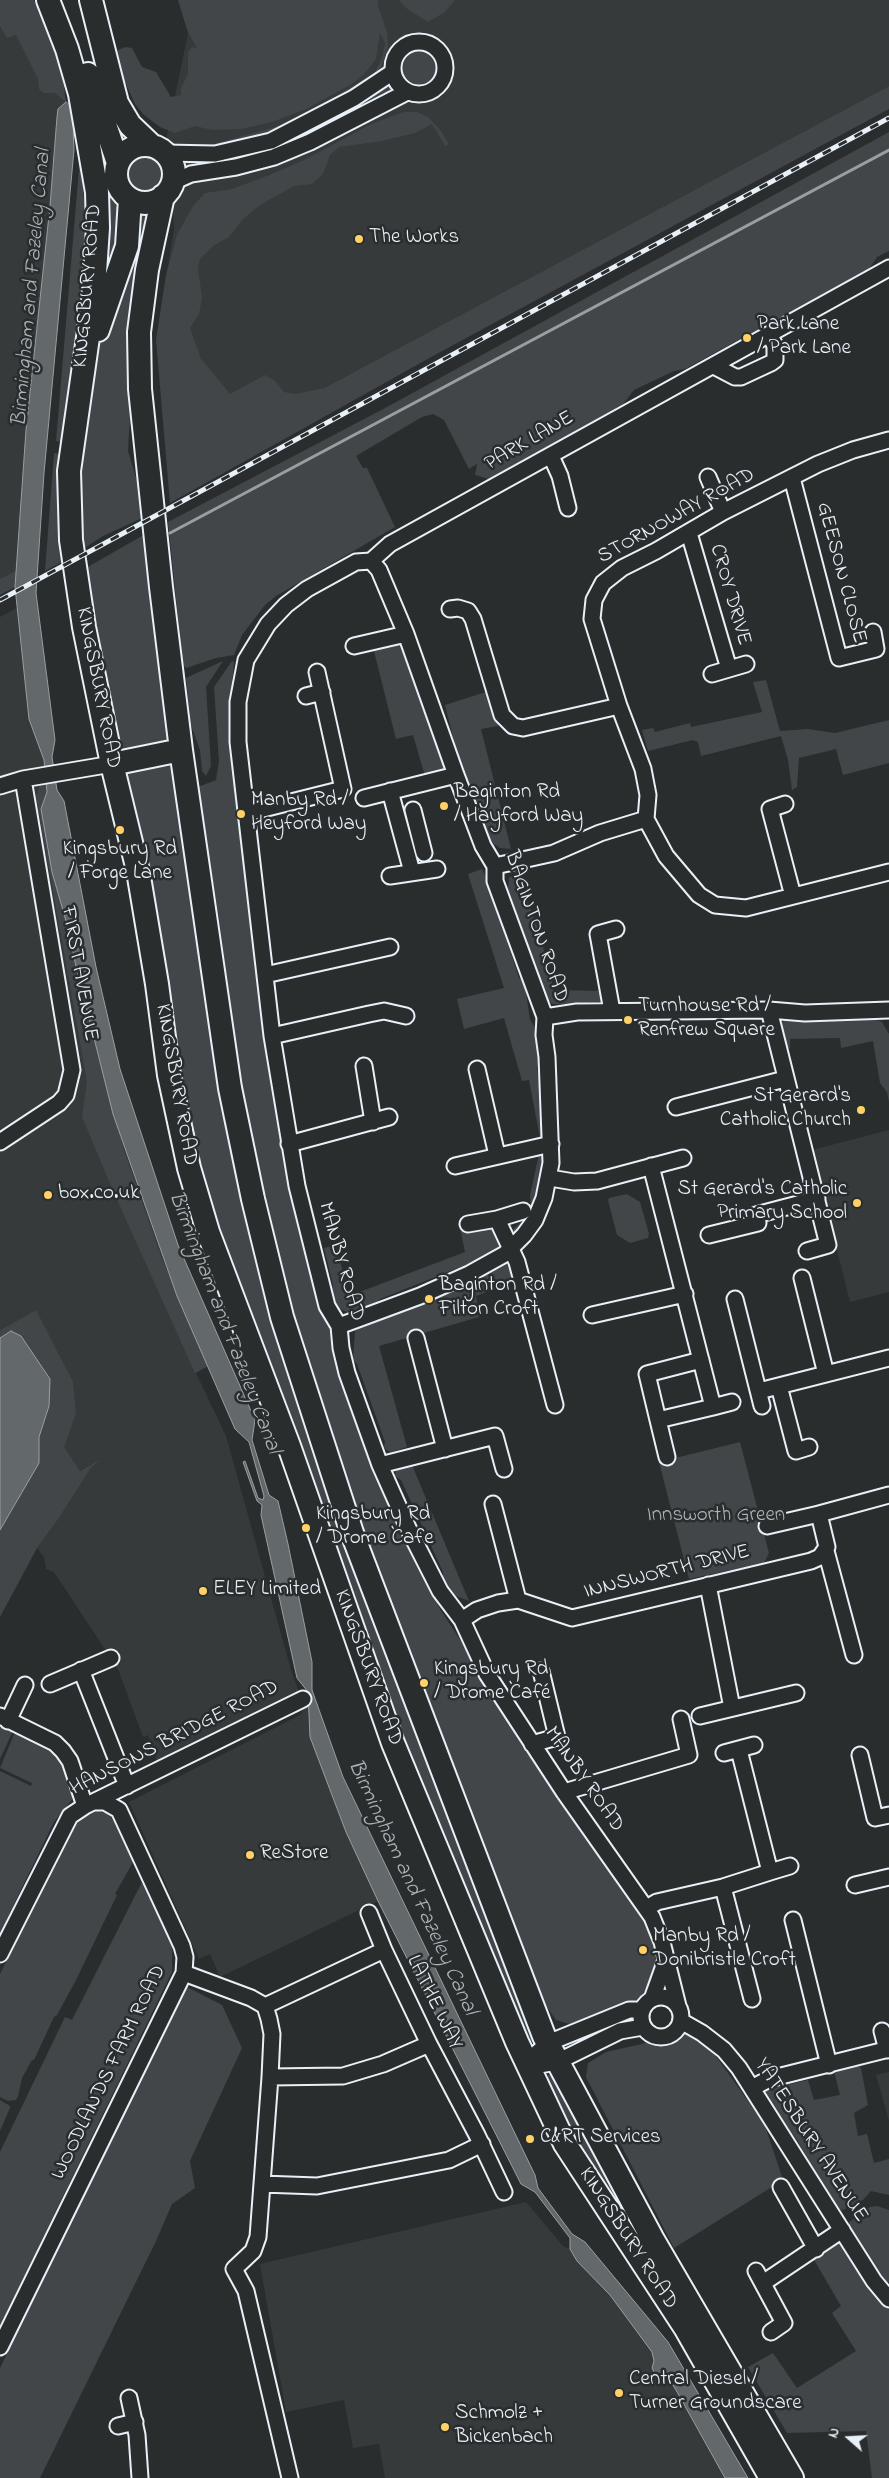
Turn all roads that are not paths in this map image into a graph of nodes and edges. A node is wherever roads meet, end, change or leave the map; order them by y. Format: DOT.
graph roads {
  1 [pos="48,0"];
  2 [pos="53,0"];
  3 [pos="91,0"];
  4 [pos="393,72"];
  5 [pos="407,92"];
  6 [pos="158,149"];
  7 [pos="118,163"];
  8 [pos="168,189"];
  9 [pos="130,199"];
  10 [pos="889,268"];
  11 [pos="770,334"];
  12 [pos="714,366"];
  13 [pos="82,374"];
  14 [pos="889,440"];
  15 [pos="551,456"];
  16 [pos="708,477"];
  17 [pos="792,478"];
  18 [pos="568,508"];
  19 [pos="723,512"];
  20 [pos="689,533"];
  21 [pos="371,561"];
  22 [pos="450,609"];
  23 [pos="873,632"];
  24 [pos="406,634"];
  25 [pos="354,646"];
  26 [pos="746,664"];
  27 [pos="729,669"];
  28 [pos="317,672"];
  29 [pos="712,674"];
  30 [pos="322,692"];
  31 [pos="306,696"];
  32 [pos="619,706"];
  33 [pos="181,750"];
  34 [pos="112,764"];
  35 [pos="456,775"];
  36 [pos="28,778"];
  37 [pos="0,786"];
  38 [pos="390,791"];
  39 [pos="364,798"];
  40 [pos="785,804"];
  41 [pos="412,810"];
  42 [pos="247,813"];
  43 [pos="646,818"];
  44 [pos="416,828"];
  45 [pos="402,834"];
  46 [pos="424,852"];
  47 [pos="495,866"];
  48 [pos="437,869"];
  49 [pos="412,872"];
  50 [pos="889,872"];
  51 [pos="390,876"];
  52 [pos="793,896"];
  53 [pos="616,929"];
  54 [pos="390,946"];
  55 [pos="265,974"];
  56 [pos="769,1010"];
  57 [pos="889,1010"];
  58 [pos="612,1012"];
  59 [pos="405,1014"];
  60 [pos="545,1017"];
  61 [pos="272,1036"];
  62 [pos="364,1066"];
  63 [pos="477,1069"];
  64 [pos="785,1079"];
  65 [pos="676,1107"];
  66 [pos="389,1117"];
  67 [pos="373,1122"];
  68 [pos="0,1142"];
  69 [pos="289,1144"];
  70 [pos="551,1144"];
  71 [pos="497,1155"];
  72 [pos="683,1158"];
  73 [pos="455,1166"];
  74 [pos="651,1166"];
  75 [pos="550,1178"];
  76 [pos="816,1199"];
  77 [pos="523,1211"];
  78 [pos="497,1220"];
  79 [pos="468,1224"];
  80 [pos="709,1236"];
  81 [pos="511,1249"];
  82 [pos="807,1251"];
  83 [pos="802,1278"];
  84 [pos="684,1294"];
  85 [pos="735,1299"];
  86 [pos="592,1315"];
  87 [pos="339,1326"];
  88 [pos="416,1338"];
  89 [pos="889,1358"];
  90 [pos="700,1360"];
  91 [pos="826,1374"];
  92 [pos="779,1386"];
  93 [pos="759,1391"];
  94 [pos="732,1402"];
  95 [pos="554,1405"];
  96 [pos="762,1406"];
  97 [pos="713,1408"];
  98 [pos="658,1420"];
  99 [pos="809,1447"];
  100 [pos="445,1449"];
  101 [pos="667,1457"];
  102 [pos="380,1465"];
  103 [pos="504,1469"];
  104 [pos="889,1495"];
  105 [pos="493,1504"];
  106 [pos="819,1514"];
  107 [pos="767,1526"];
  108 [pos="826,1551"];
  109 [pos="708,1585"];
  110 [pos="518,1600"];
  111 [pos="462,1620"];
  112 [pos="854,1655"];
  113 [pos="111,1658"];
  114 [pos="82,1670"];
  115 [pos="541,1671"];
  116 [pos="50,1684"];
  117 [pos="25,1686"];
  118 [pos="796,1693"];
  119 [pos="303,1699"];
  120 [pos="732,1708"];
  121 [pos="700,1716"];
  122 [pos="4,1718"];
  123 [pos="681,1719"];
  124 [pos="532,1744"];
  125 [pos="754,1745"];
  126 [pos="860,1755"];
  127 [pos="127,1786"];
  128 [pos="564,1792"];
  129 [pos="90,1804"];
  130 [pos="889,1815"];
  131 [pos="790,1866"];
  132 [pos="770,1872"];
  133 [pos="889,1877"];
  134 [pos="855,1885"];
  135 [pos="724,1888"];
  136 [pos="647,1908"];
  137 [pos="369,1913"];
  138 [pos="793,1920"];
  139 [pos="384,1950"];
  140 [pos="0,1954"];
  141 [pos="666,1960"];
  142 [pos="184,1973"];
  143 [pos="752,1999"];
  144 [pos="647,2004"];
  145 [pos="265,2006"];
  146 [pos="678,2006"];
  147 [pos="681,2021"];
  148 [pos="643,2027"];
  149 [pos="882,2031"];
  150 [pos="429,2044"];
  151 [pos="550,2047"];
  152 [pos="888,2050"];
  153 [pos="527,2060"];
  154 [pos="829,2065"];
  155 [pos="270,2077"];
  156 [pos="752,2088"];
  157 [pos="482,2144"];
  158 [pos="262,2184"];
  159 [pos="781,2187"];
  160 [pos="504,2192"];
  161 [pos="842,2230"];
  162 [pos="816,2249"];
  163 [pos="889,2299"];
  164 [pos="771,2332"];
  165 [pos="0,2347"];
  166 [pos="129,2398"];
  167 [pos="135,2422"];
  168 [pos="118,2426"];
  169 [pos="140,2478"];
  170 [pos="290,2478"];
  171 [pos="771,2478"];
  172 [pos="792,2478"];
  1 -- 13 [label="highway, KINGSBURY ROAD"];
  2 -- 7 [label="highway"];
  3 -- 6 [label="highway"];
  4 -- 5 [label="street"];
  4 -- 5 [label="street"];
  4 -- 6 [label="street"];
  5 -- 8 [label="street"];
  6 -- 7 [label="highway"];
  6 -- 8 [label="highway"];
  7 -- 9 [label="highway"];
  8 -- 9 [label="highway"];
  8 -- 33 [label="highway, KINGSBURY ROAD"];
  9 -- 13 [label="highway"];
  10 -- 11 [label="street, PARK LANE"];
  11 -- 12 [label="street, PARK LANE"];
  11 -- 12 [label="street"];
  12 -- 15 [label="street, PARK LANE"];
  13 -- 34 [label="highway, KINGSBURY ROAD"];
  14 -- 17 [label="street, STORNOWAY ROAD"];
  15 -- 18 [label="street"];
  15 -- 21 [label="street, PARK LANE"];
  16 -- 19 [label="street"];
  17 -- 19 [label="street, STORNOWAY ROAD"];
  17 -- 23 [label="street, GEESON CLOSE"];
  19 -- 20 [label="street, STORNOWAY ROAD"];
  20 -- 27 [label="street, CROY DRIVE"];
  20 -- 32 [label="street, STORNOWAY ROAD"];
  21 -- 24 [label="street, BAGINTON ROAD"];
  21 -- 42 [label="street, MANBY ROAD"];
  22 -- 32 [label="street"];
  24 -- 25 [label="street"];
  24 -- 35 [label="street, BAGINTON ROAD"];
  26 -- 27 [label="street, CROY DRIVE"];
  27 -- 29 [label="street, CROY DRIVE"];
  28 -- 30 [label="street"];
  30 -- 31 [label="street"];
  30 -- 42 [label="street"];
  32 -- 43 [label="street, STORNOWAY ROAD"];
  33 -- 34 [label="highway"];
  33 -- 151 [label="highway, KINGSBURY ROAD"];
  34 -- 36 [label="street"];
  34 -- 153 [label="highway, KINGSBURY ROAD"];
  35 -- 38 [label="street"];
  35 -- 47 [label="street, BAGINTON ROAD"];
  36 -- 37 [label="street"];
  36 -- 68 [label="street, FIRST AVENUE"];
  38 -- 39 [label="street"];
  38 -- 45 [label="street"];
  40 -- 52 [label="street"];
  41 -- 44 [label="street"];
  42 -- 55 [label="street, MANBY ROAD"];
  43 -- 47 [label="street"];
  43 -- 52 [label="street"];
  44 -- 45 [label="street"];
  44 -- 46 [label="street"];
  45 -- 49 [label="street"];
  47 -- 60 [label="street, BAGINTON ROAD"];
  48 -- 49 [label="street"];
  49 -- 51 [label="street"];
  50 -- 52 [label="street"];
  53 -- 58 [label="street"];
  54 -- 55 [label="street"];
  55 -- 61 [label="street, MANBY ROAD"];
  56 -- 57 [label="street"];
  56 -- 58 [label="street"];
  56 -- 64 [label="street"];
  58 -- 60 [label="street"];
  59 -- 61 [label="street"];
  60 -- 70 [label="street, BAGINTON ROAD"];
  61 -- 69 [label="street, MANBY ROAD"];
  62 -- 67 [label="street"];
  63 -- 71 [label="street"];
  64 -- 65 [label="street"];
  64 -- 76 [label="street"];
  66 -- 67 [label="street"];
  67 -- 69 [label="street"];
  69 -- 87 [label="street, MANBY ROAD"];
  70 -- 71 [label="street"];
  70 -- 75 [label="street, BAGINTON ROAD"];
  71 -- 73 [label="street"];
  72 -- 74 [label="street"];
  74 -- 75 [label="street"];
  74 -- 84 [label="street"];
  75 -- 81 [label="street, BAGINTON ROAD"];
  76 -- 80 [label="street"];
  76 -- 82 [label="street"];
  77 -- 78 [label="street"];
  78 -- 79 [label="street"];
  78 -- 81 [label="street"];
  81 -- 87 [label="street, BAGINTON ROAD"];
  81 -- 95 [label="street"];
  83 -- 91 [label="street"];
  84 -- 86 [label="street"];
  84 -- 90 [label="street"];
  85 -- 93 [label="street"];
  87 -- 102 [label="street, MANBY ROAD"];
  88 -- 100 [label="street"];
  89 -- 91 [label="street"];
  90 -- 97 [label="street"];
  90 -- 98 [label="street"];
  91 -- 92 [label="street"];
  92 -- 93 [label="street"];
  92 -- 99 [label="street"];
  93 -- 96 [label="street"];
  94 -- 97 [label="street"];
  97 -- 98 [label="street"];
  98 -- 101 [label="street"];
  100 -- 102 [label="street"];
  100 -- 103 [label="street"];
  102 -- 111 [label="street, MANBY ROAD"];
  104 -- 106 [label="street, INNSWORTH DRIVE"];
  105 -- 110 [label="street"];
  106 -- 107 [label="street, INNSWORTH DRIVE"];
  106 -- 108 [label="street"];
  108 -- 109 [label="street, INNSWORTH DRIVE"];
  108 -- 112 [label="street"];
  109 -- 110 [label="street, INNSWORTH DRIVE"];
  109 -- 120 [label="street"];
  110 -- 111 [label="street, INNSWORTH DRIVE"];
  111 -- 124 [label="street, MANBY ROAD"];
  113 -- 114 [label="street"];
  114 -- 116 [label="street"];
  114 -- 127 [label="street"];
  115 -- 124 [label="street"];
  117 -- 122 [label="street"];
  118 -- 120 [label="street"];
  119 -- 127 [label="street, HANSONS BRIDGE ROAD"];
  120 -- 121 [label="street"];
  122 -- 129 [label="street"];
  123 -- 128 [label="street"];
  124 -- 128 [label="street, MANBY ROAD"];
  125 -- 132 [label="street"];
  126 -- 130 [label="street"];
  127 -- 129 [label="street, HANSONS BRIDGE ROAD"];
  128 -- 136 [label="street, MANBY ROAD"];
  129 -- 140 [label="street, HANSONS BRIDGE ROAD"];
  129 -- 142 [label="street, WOODLANDS FARM ROAD"];
  131 -- 132 [label="street"];
  132 -- 135 [label="street"];
  133 -- 134 [label="street"];
  135 -- 136 [label="street"];
  135 -- 143 [label="street"];
  136 -- 141 [label="street, MANBY ROAD"];
  137 -- 139 [label="street"];
  138 -- 154 [label="street"];
  139 -- 145 [label="street, LATHE WAY"];
  139 -- 150 [label="street, LATHE WAY"];
  141 -- 144 [label="street"];
  141 -- 146 [label="street, MANBY ROAD"];
  142 -- 145 [label="street"];
  142 -- 165 [label="street, WOODLANDS FARM ROAD"];
  144 -- 146 [label="street"];
  144 -- 148 [label="street"];
  144 -- 151 [label="street"];
  145 -- 155 [label="street"];
  146 -- 147 [label="street"];
  147 -- 148 [label="street"];
  147 -- 156 [label="street, YATESBURY AVENUE"];
  148 -- 151 [label="street"];
  149 -- 152 [label="street"];
  150 -- 155 [label="street"];
  150 -- 157 [label="street, LATHE WAY"];
  151 -- 153 [label="highway"];
  151 -- 172 [label="highway, KINGSBURY ROAD"];
  152 -- 154 [label="street"];
  153 -- 171 [label="highway, KINGSBURY ROAD"];
  154 -- 156 [label="street"];
  155 -- 158 [label="street"];
  156 -- 161 [label="street, YATESBURY AVENUE"];
  157 -- 158 [label="street"];
  157 -- 160 [label="street, LATHE WAY"];
  158 -- 170 [label="street"];
  159 -- 162 [label="street"];
  161 -- 162 [label="street"];
  161 -- 163 [label="street, YATESBURY AVENUE"];
  162 -- 164 [label="street"];
  166 -- 167 [label="street"];
  167 -- 168 [label="street"];
  167 -- 169 [label="street"];
}
